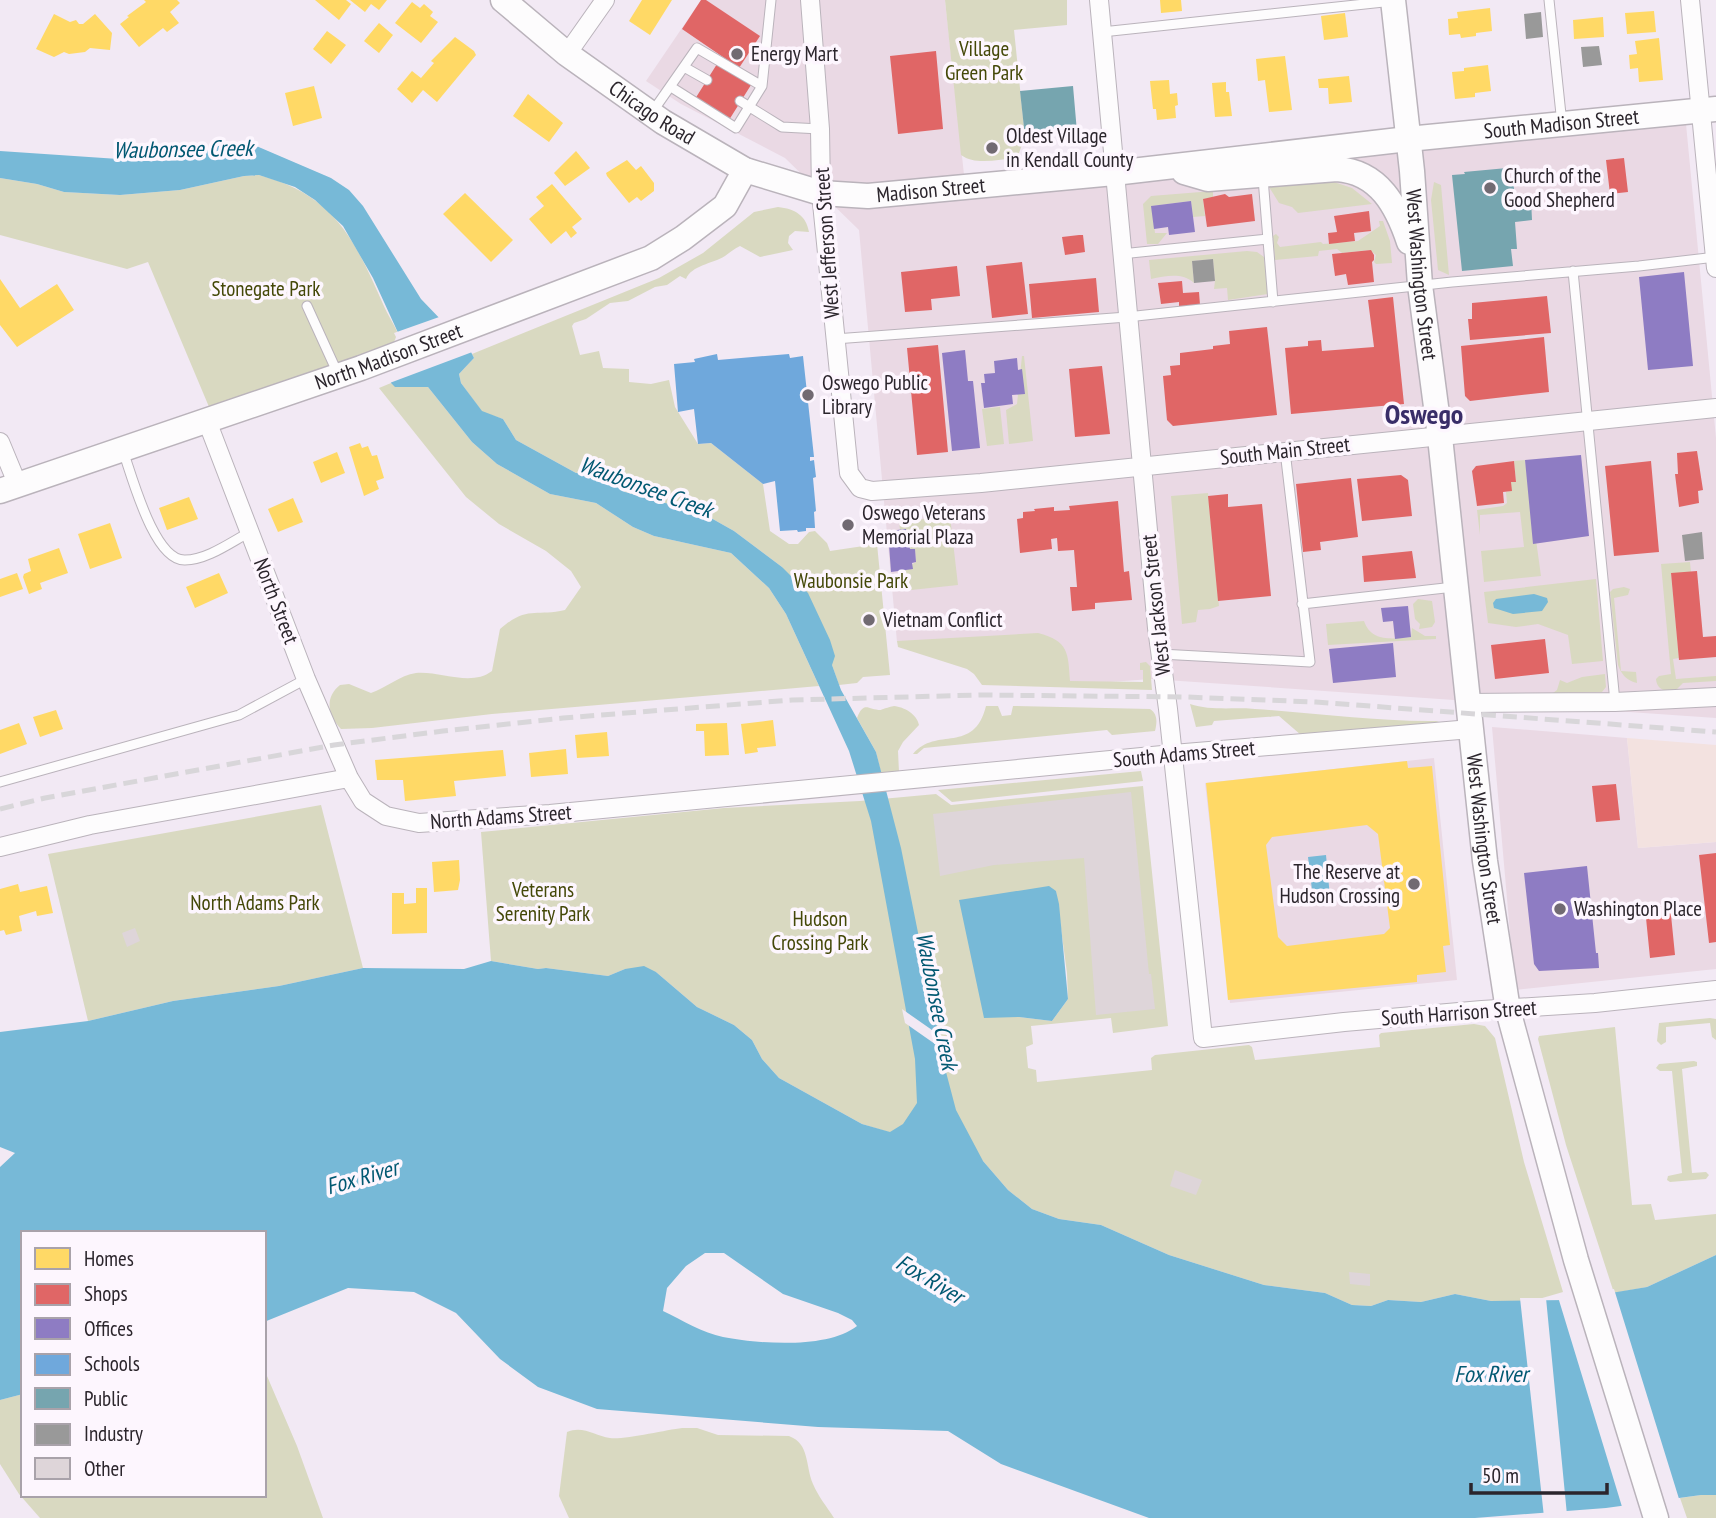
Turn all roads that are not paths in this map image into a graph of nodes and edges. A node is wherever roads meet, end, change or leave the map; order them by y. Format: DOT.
graph roads {
  1 [pos="503,0"];
  2 [pos="605,0"];
  3 [pos="771,0"];
  4 [pos="810,0"];
  5 [pos="1099,0"];
  6 [pos="1549,0"];
  7 [pos="1690,0"];
  8 [pos="1393,1"];
  9 [pos="1102,32"];
  10 [pos="567,54"];
  11 [pos="684,67"];
  12 [pos="707,80"];
  13 [pos="762,86"];
  14 [pos="671,87"];
  15 [pos="745,104"];
  16 [pos="1709,110"];
  17 [pos="651,114"];
  18 [pos="1562,124"];
  19 [pos="820,129"];
  20 [pos="1408,139"];
  21 [pos="1166,167"];
  22 [pos="745,170"];
  23 [pos="1114,173"];
  24 [pos="1262,175"];
  25 [pos="821,193"];
  26 [pos="1268,239"];
  27 [pos="1121,254"];
  28 [pos="1716,261"];
  29 [pos="1573,271"];
  30 [pos="1420,281"];
  31 [pos="1273,302"];
  32 [pos="307,306"];
  33 [pos="1127,317"];
  34 [pos="835,339"];
  35 [pos="350,372"];
  36 [pos="1716,408"];
  37 [pos="208,421"];
  38 [pos="1586,421"];
  39 [pos="1440,437"];
  40 [pos="0,442"];
  41 [pos="123,449"];
  42 [pos="1285,451"];
  43 [pos="1142,466"];
  44 [pos="856,484"];
  45 [pos="9,487"];
  46 [pos="250,532"];
  47 [pos="1456,587"];
  48 [pos="1302,604"];
  49 [pos="1160,654"];
  50 [pos="306,679"];
  51 [pos="1716,697"];
  52 [pos="1615,702"];
  53 [pos="1468,703"];
  54 [pos="1471,729"];
  55 [pos="1173,754"];
  56 [pos="349,779"];
  57 [pos="0,782"];
  58 [pos="898,782"];
  59 [pos="0,847"];
  60 [pos="1716,990"];
  61 [pos="1508,1010"];
  62 [pos="1203,1038"];
  63 [pos="1656,1518"];
  1 -- 10 [label="main road, Chicago Road"];
  2 -- 10 [label="street"];
  3 -- 13 [label="lane"];
  4 -- 19 [label="street, West Jefferson Street"];
  5 -- 9 [label="street, West Jackson Street"];
  6 -- 18 [label="lane"];
  7 -- 16 [label="street"];
  8 -- 9 [label="lane"];
  8 -- 20 [label="main road, West Washington Street"];
  9 -- 23 [label="street, West Jackson Street"];
  10 -- 17 [label="main road, Chicago Road"];
  11 -- 12 [label="lane"];
  11 -- 13 [label="lane"];
  11 -- 14 [label="lane"];
  13 -- 15 [label="lane"];
  14 -- 15 [label="lane"];
  14 -- 17 [label="lane"];
  15 -- 19 [label="lane"];
  16 -- 18 [label="main road, South Madison Street"];
  16 -- 28 [label="street"];
  17 -- 22 [label="main road, Chicago Road"];
  18 -- 20 [label="main road, South Madison Street"];
  19 -- 25 [label="street, West Jefferson Street"];
  20 -- 21 [label="main road, Madison Street"];
  20 -- 30 [label="main road, West Washington Street"];
  21 -- 23 [label="main road, Madison Street"];
  21 -- 24 [label="main road, Madison Street"];
  22 -- 25 [label="main road, Chicago Road"];
  22 -- 35 [label="main road, North Madison Street"];
  23 -- 25 [label="main road, Madison Street"];
  23 -- 27 [label="street, West Jackson Street"];
  24 -- 26 [label="lane"];
  24 -- 30 [label="main road, Madison Street"];
  25 -- 34 [label="street, West Jefferson Street"];
  26 -- 27 [label="lane"];
  26 -- 31 [label="lane"];
  27 -- 33 [label="street, West Jackson Street"];
  28 -- 29 [label="lane"];
  29 -- 30 [label="lane"];
  29 -- 38 [label="lane"];
  30 -- 31 [label="lane"];
  30 -- 39 [label="main road, West Washington Street"];
  31 -- 33 [label="lane"];
  32 -- 35 [label="lane"];
  33 -- 34 [label="lane"];
  33 -- 43 [label="street, West Jackson Street"];
  34 -- 44 [label="street, West Jefferson Street"];
  35 -- 37 [label="main road, North Madison Street"];
  36 -- 38 [label="street, South Main Street"];
  37 -- 41 [label="main road, North Madison Street"];
  37 -- 46 [label="street, North Street"];
  38 -- 39 [label="street, South Main Street"];
  38 -- 52 [label="lane"];
  39 -- 42 [label="street, South Main Street"];
  39 -- 47 [label="main road, West Washington Street"];
  40 -- 45 [label="street"];
  41 -- 45 [label="main road, North Madison Street"];
  41 -- 46 [label="lane"];
  42 -- 43 [label="street, South Main Street"];
  42 -- 48 [label="lane"];
  43 -- 44 [label="street, South Main Street"];
  43 -- 49 [label="street, West Jackson Street"];
  46 -- 50 [label="street, North Street"];
  47 -- 48 [label="lane"];
  47 -- 53 [label="main road, West Washington Street"];
  48 -- 49 [label="lane"];
  49 -- 55 [label="street, West Jackson Street"];
  50 -- 56 [label="street, North Street"];
  50 -- 57 [label="lane"];
  51 -- 52 [label="street"];
  52 -- 53 [label="street"];
  53 -- 54 [label="main road, West Washington Street"];
  54 -- 55 [label="street, South Adams Street"];
  54 -- 61 [label="main road, West Washington Street"];
  55 -- 58 [label="street, South Adams Street"];
  55 -- 62 [label="street, West Jackson Street"];
  56 -- 58 [label="street, North Adams Street"];
  56 -- 59 [label="street"];
  60 -- 61 [label="street, South Harrison Street"];
  61 -- 62 [label="street, South Harrison Street"];
  61 -- 63 [label="main road, West Washington Street"];
}
